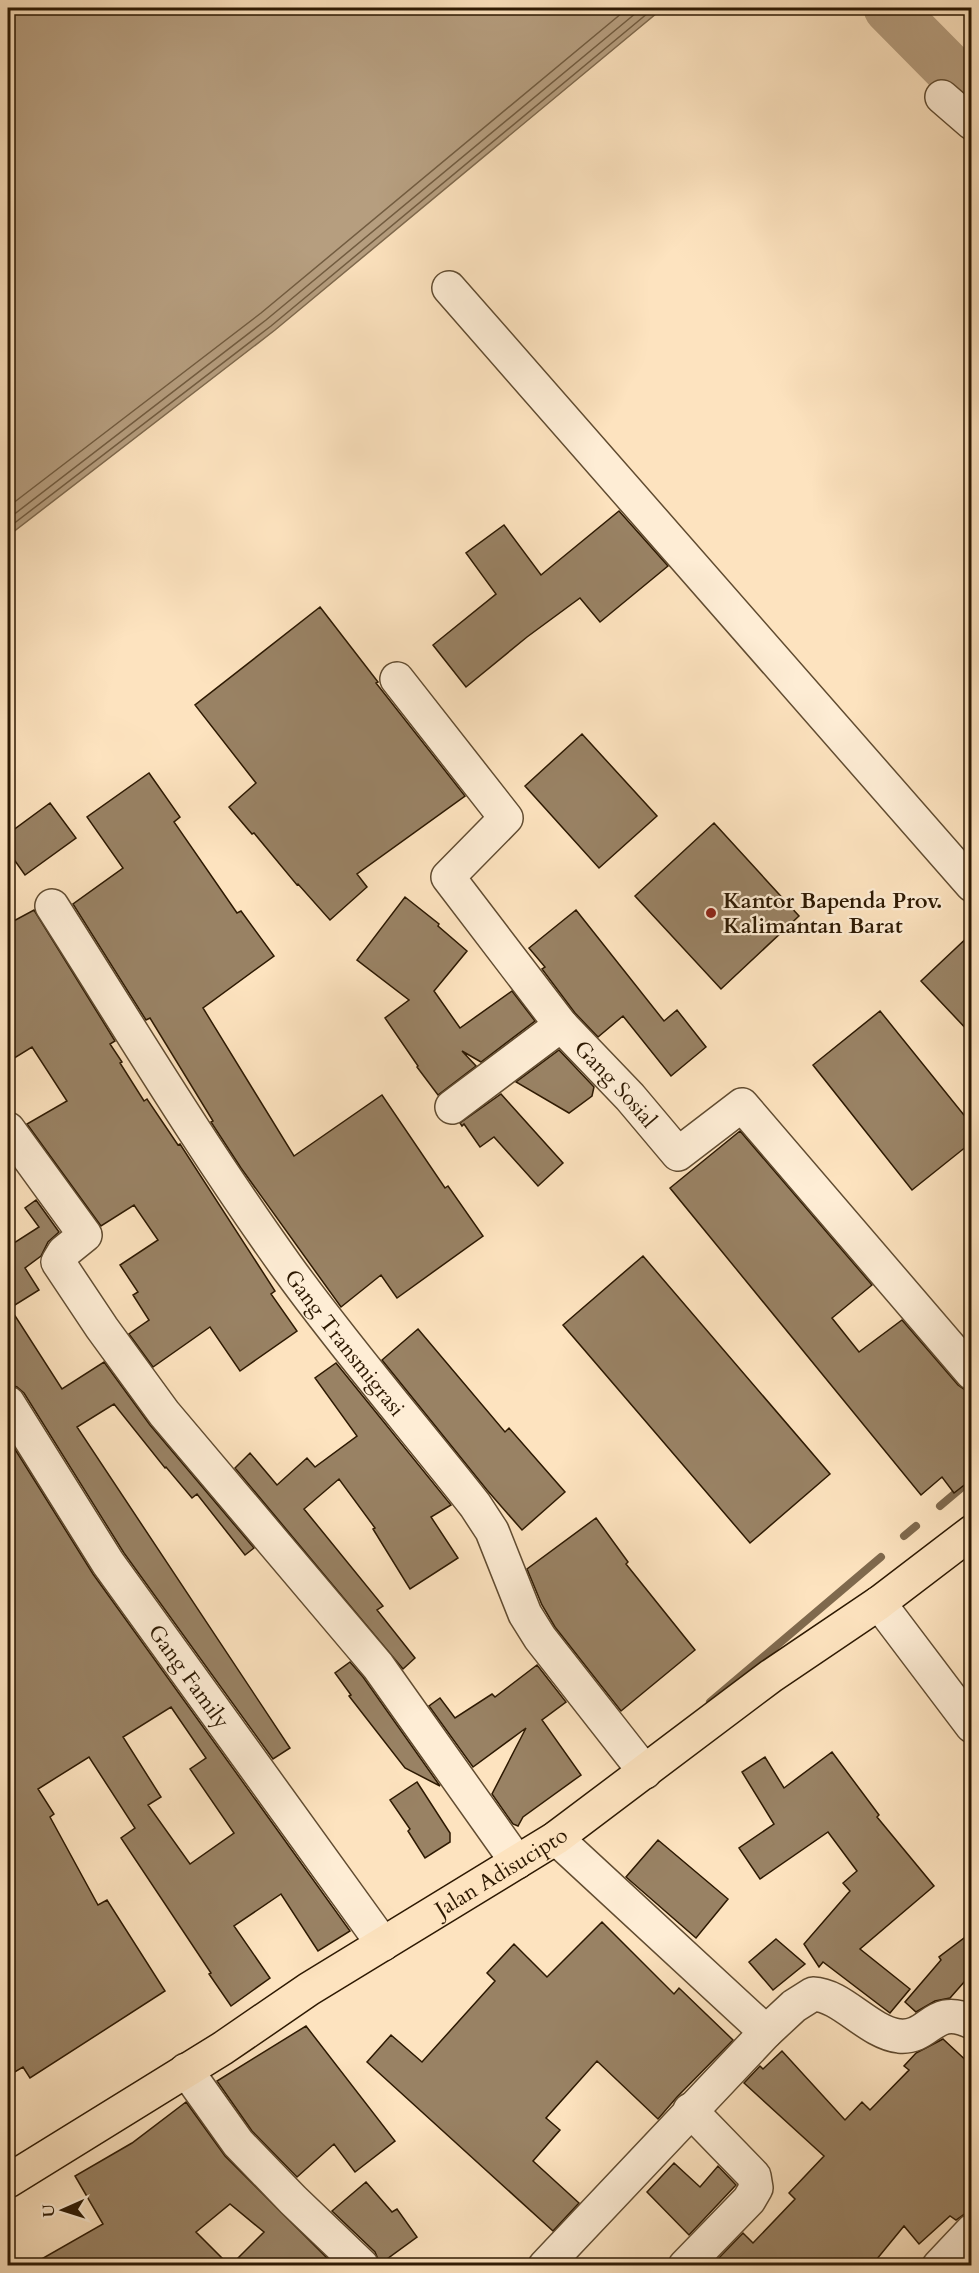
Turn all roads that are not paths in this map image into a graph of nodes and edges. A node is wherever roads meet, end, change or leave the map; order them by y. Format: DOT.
graph roads {
  1 [pos="942,97"];
  2 [pos="972,123"];
  3 [pos="449,288"];
  4 [pos="397,679"];
  5 [pos="972,885"];
  6 [pos="52,906"];
  7 [pos="561,1025"];
  8 [pos="452,1107"];
  9 [pos="8,1129"];
  10 [pos="972,1373"];
  11 [pos="8,1403"];
  12 [pos="972,1532"];
  13 [pos="879,1603"];
  14 [pos="972,1726"];
  15 [pos="645,1772"];
  16 [pos="556,1838"];
  17 [pos="517,1862"];
  18 [pos="383,1944"];
  19 [pos="972,2022"];
  20 [pos="765,2032"];
  21 [pos="186,2070"];
  22 [pos="690,2110"];
  23 [pos="8,2181"];
  24 [pos="972,2231"];
  25 [pos="362,2265"];
  26 [pos="545,2265"];
  27 [pos="685,2265"];
  28 [pos="939,2265"];
  1 -- 2 [label="street"];
  3 -- 5 [label="street"];
  4 -- 7 [label="street, Gang Sosial"];
  6 -- 15 [label="street, Gang Transmigrasi"];
  7 -- 8 [label="street"];
  7 -- 10 [label="street, Gang Sosial"];
  9 -- 17 [label="street"];
  11 -- 18 [label="street, Gang Family"];
  12 -- 13 [label="main road, Jalan Adisucipto"];
  13 -- 14 [label="street"];
  13 -- 15 [label="main road, Jalan Adisucipto"];
  15 -- 16 [label="main road, Jalan Adisucipto"];
  16 -- 17 [label="main road, Jalan Adisucipto"];
  16 -- 20 [label="street"];
  17 -- 18 [label="main road, Jalan Adisucipto"];
  18 -- 21 [label="main road, Jalan Adisucipto"];
  19 -- 20 [label="street"];
  20 -- 22 [label="street"];
  21 -- 23 [label="main road, Jalan Adisucipto"];
  21 -- 25 [label="street"];
  22 -- 26 [label="street"];
  22 -- 27 [label="street"];
  24 -- 28 [label="street"];
}
